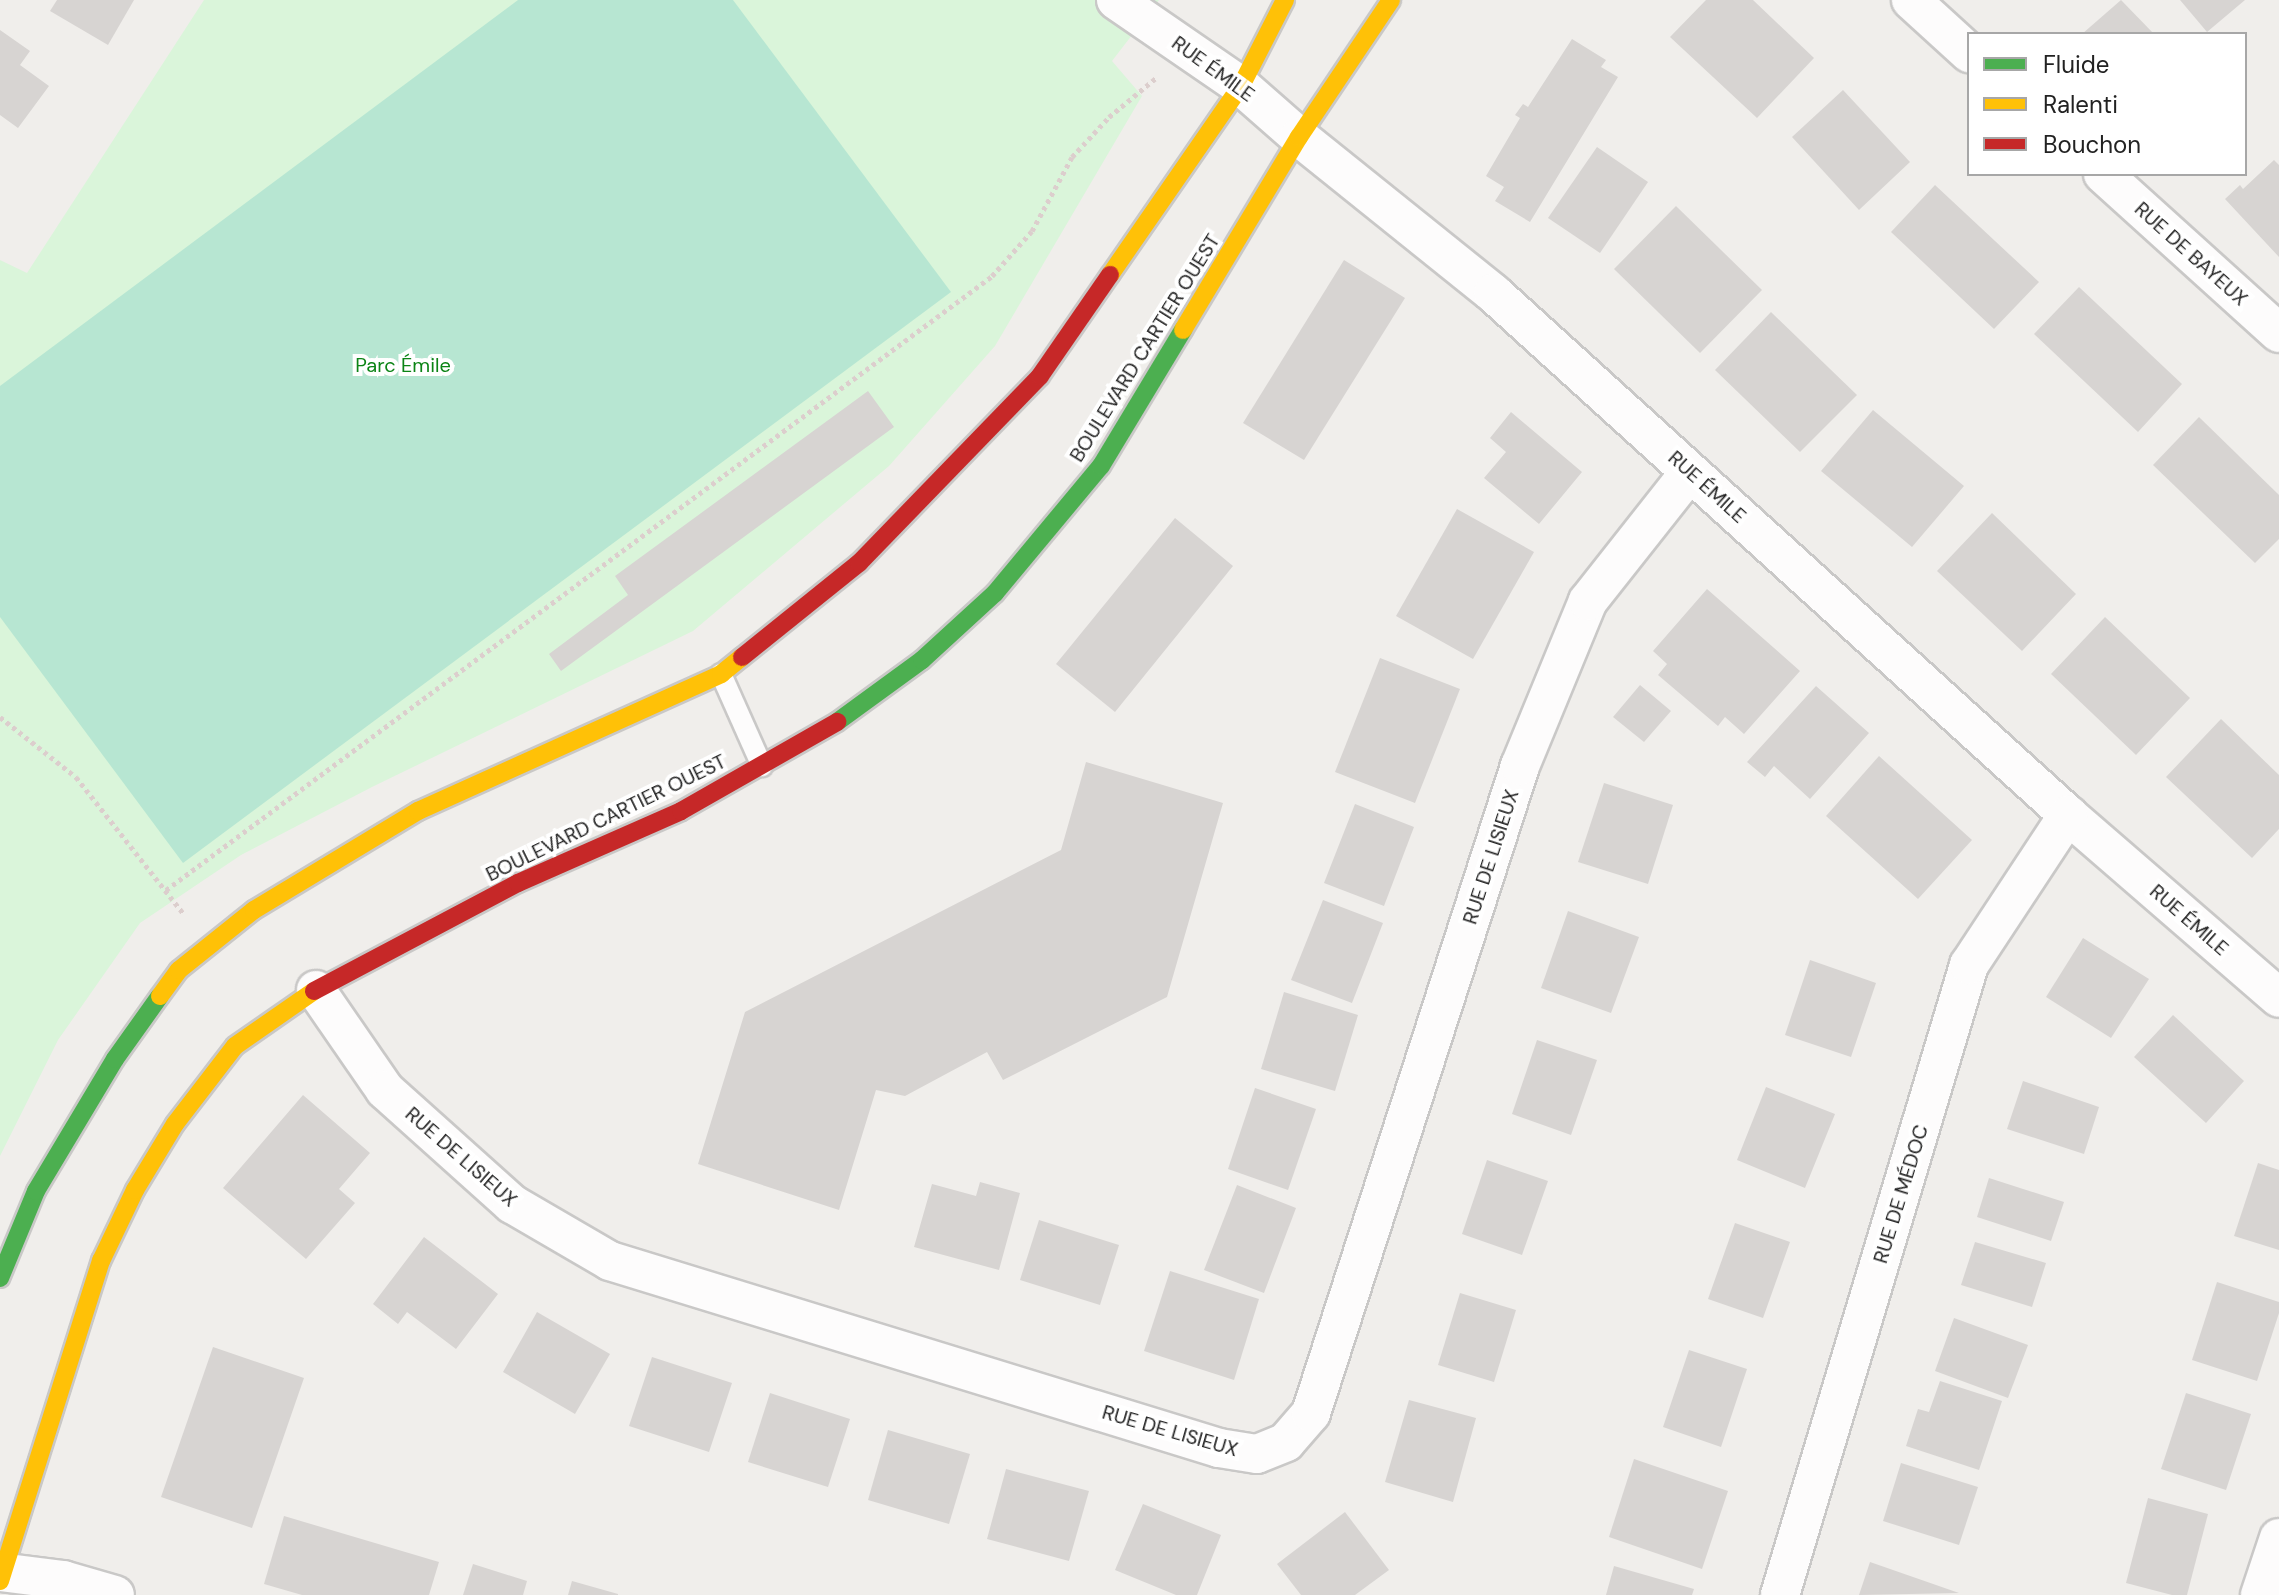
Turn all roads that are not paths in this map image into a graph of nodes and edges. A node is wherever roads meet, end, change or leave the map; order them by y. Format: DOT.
graph roads {
  1 [pos="1116,0"];
  2 [pos="1285,0"];
  3 [pos="1391,0"];
  4 [pos="1933,7"];
  5 [pos="1967,50"];
  6 [pos="1241,86"];
  7 [pos="1299,137"];
  8 [pos="2105,176"];
  9 [pos="2279,333"];
  10 [pos="1690,472"];
  11 [pos="721,674"];
  12 [pos="762,766"];
  13 [pos="2068,815"];
  14 [pos="316,990"];
  15 [pos="2279,998"];
  16 [pos="0,1278"];
  17 [pos="2279,1538"];
  18 [pos="1,1576"];
  19 [pos="115,1595"];
  20 [pos="1780,1595"];
  21 [pos="2260,1595"];
  1 -- 6 [label="street, RUE ÉMILE"];
  2 -- 6 [label="street"];
  3 -- 7 [label="street, BOULEVARD CARTIER OUEST"];
  4 -- 5 [label="street"];
  6 -- 7 [label="street, RUE ÉMILE"];
  6 -- 11 [label="street"];
  7 -- 10 [label="street, RUE ÉMILE"];
  7 -- 12 [label="street, BOULEVARD CARTIER OUEST"];
  8 -- 9 [label="street, RUE DE BAYEUX"];
  10 -- 13 [label="street, RUE ÉMILE"];
  10 -- 14 [label="street, RUE DE LISIEUX"];
  11 -- 12 [label="lane"];
  11 -- 16 [label="street"];
  12 -- 14 [label="street, BOULEVARD CARTIER OUEST"];
  13 -- 15 [label="street, RUE ÉMILE"];
  13 -- 20 [label="street, RUE DE MÉDOC"];
  14 -- 18 [label="street, BOULEVARD CARTIER OUEST"];
  17 -- 21 [label="street"];
  18 -- 19 [label="street"];
}
